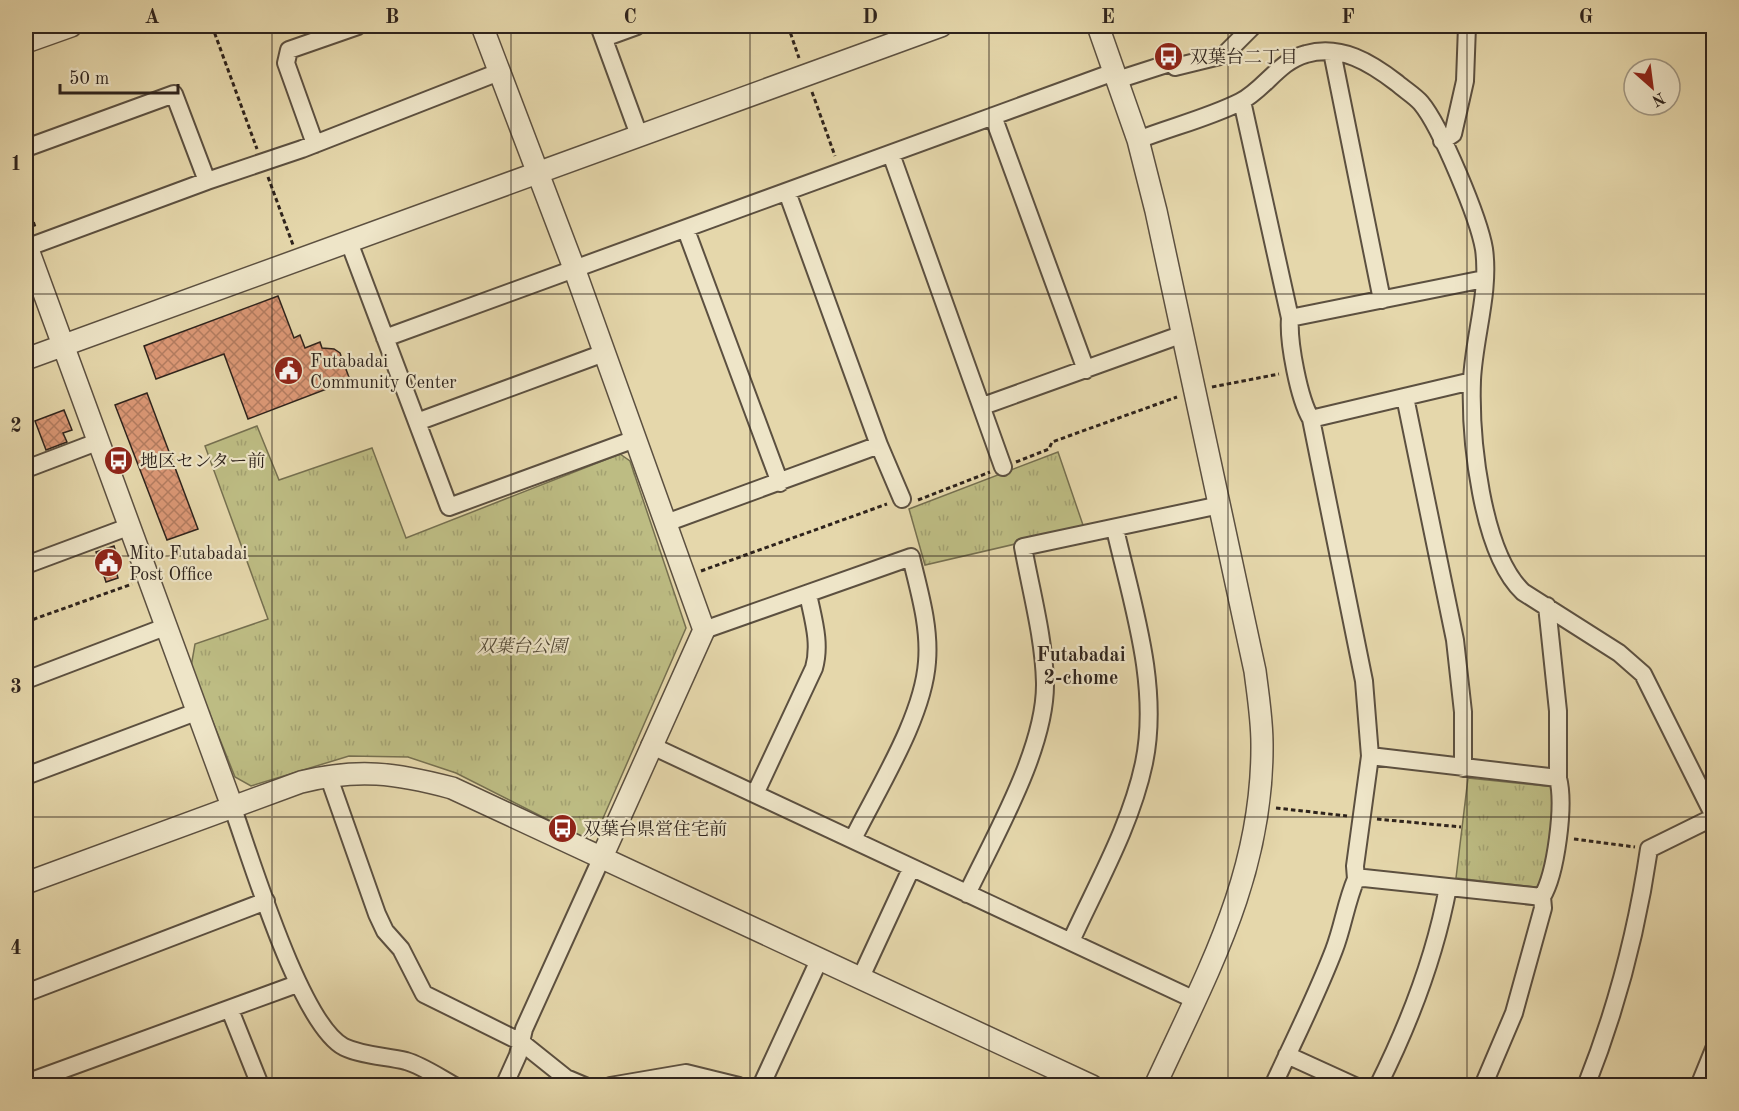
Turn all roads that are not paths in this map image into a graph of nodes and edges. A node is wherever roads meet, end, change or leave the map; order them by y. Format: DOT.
graph roads {
  1 [pos="71,26"];
  2 [pos="358,26"];
  3 [pos="482,26"];
  4 [pos="637,26"];
  5 [pos="941,26"];
  6 [pos="1098,26"];
  7 [pos="1253,26"];
  8 [pos="1467,26"];
  9 [pos="602,32"];
  10 [pos="26,42"];
  11 [pos="1332,52"];
  12 [pos="499,72"];
  13 [pos="1116,76"];
  14 [pos="1242,101"];
  15 [pos="993,116"];
  16 [pos="639,135"];
  17 [pos="1138,140"];
  18 [pos="1443,141"];
  19 [pos="315,144"];
  20 [pos="26,148"];
  21 [pos="891,154"];
  22 [pos="537,173"];
  23 [pos="207,181"];
  24 [pos="787,192"];
  25 [pos="686,230"];
  26 [pos="349,242"];
  27 [pos="30,245"];
  28 [pos="573,268"];
  29 [pos="1484,279"];
  30 [pos="1382,300"];
  31 [pos="1290,318"];
  32 [pos="1183,334"];
  33 [pos="385,338"];
  34 [pos="63,346"];
  35 [pos="604,353"];
  36 [pos="26,359"];
  37 [pos="1086,370"];
  38 [pos="1472,381"];
  39 [pos="1405,397"];
  40 [pos="983,406"];
  41 [pos="1311,419"];
  42 [pos="417,422"];
  43 [pos="635,439"];
  44 [pos="97,442"];
  45 [pos="879,445"];
  46 [pos="1003,467"];
  47 [pos="26,469"];
  48 [pos="780,483"];
  49 [pos="902,499"];
  50 [pos="1220,505"];
  51 [pos="666,523"];
  52 [pos="128,527"];
  53 [pos="1115,529"];
  54 [pos="26,565"];
  55 [pos="808,594"];
  56 [pos="1547,606"];
  57 [pos="165,627"];
  58 [pos="704,630"];
  59 [pos="26,680"];
  60 [pos="196,712"];
  61 [pos="650,745"];
  62 [pos="1370,756"];
  63 [pos="1463,768"];
  64 [pos="328,775"];
  65 [pos="26,776"];
  66 [pos="1558,778"];
  67 [pos="755,794"];
  68 [pos="232,806"];
  69 [pos="1713,817"];
  70 [pos="853,839"];
  71 [pos="602,857"];
  72 [pos="911,869"];
  73 [pos="1356,879"];
  74 [pos="26,883"];
  75 [pos="1448,887"];
  76 [pos="967,894"];
  77 [pos="1542,897"];
  78 [pos="266,901"];
  79 [pos="1071,941"];
  80 [pos="820,958"];
  81 [pos="861,977"];
  82 [pos="297,984"];
  83 [pos="26,993"];
  84 [pos="1195,1000"];
  85 [pos="230,1010"];
  86 [pos="521,1042"];
  87 [pos="1713,1049"];
  88 [pos="1287,1055"];
  89 [pos="26,1083"];
  90 [pos="1087,1084"];
  91 [pos="260,1085"];
  92 [pos="455,1086"];
  93 [pos="504,1086"];
  94 [pos="585,1086"];
  95 [pos="610,1086"];
  96 [pos="739,1086"];
  97 [pos="761,1086"];
  98 [pos="1155,1086"];
  99 [pos="1273,1086"];
  100 [pos="1355,1086"];
  101 [pos="1378,1086"];
  102 [pos="1483,1086"];
  103 [pos="1586,1086"];
  104 [pos="1699,1086"];
  1 -- 10 [label="street"];
  2 -- 19 [label="street"];
  3 -- 12 [label="street"];
  4 -- 9 [label="street"];
  5 -- 16 [label="street"];
  6 -- 13 [label="street"];
  7 -- 13 [label="street"];
  8 -- 18 [label="street"];
  9 -- 16 [label="street"];
  11 -- 14 [label="street"];
  11 -- 18 [label="street"];
  11 -- 30 [label="street"];
  12 -- 19 [label="street"];
  12 -- 22 [label="street"];
  13 -- 15 [label="street"];
  13 -- 17 [label="street"];
  14 -- 17 [label="street"];
  14 -- 31 [label="street"];
  15 -- 21 [label="street"];
  15 -- 37 [label="street"];
  16 -- 22 [label="street"];
  17 -- 32 [label="street"];
  18 -- 29 [label="street"];
  19 -- 23 [label="street"];
  20 -- 23 [label="street"];
  21 -- 24 [label="street"];
  21 -- 40 [label="street"];
  22 -- 26 [label="street"];
  22 -- 28 [label="street"];
  23 -- 27 [label="street"];
  24 -- 25 [label="street"];
  24 -- 45 [label="street"];
  25 -- 28 [label="street"];
  25 -- 48 [label="street"];
  26 -- 33 [label="street"];
  26 -- 34 [label="street"];
  27 -- 34 [label="street"];
  28 -- 33 [label="street"];
  28 -- 35 [label="street"];
  29 -- 30 [label="street"];
  29 -- 38 [label="street"];
  30 -- 31 [label="street"];
  31 -- 41 [label="street"];
  32 -- 37 [label="street"];
  32 -- 50 [label="street"];
  33 -- 42 [label="street"];
  34 -- 36 [label="street"];
  34 -- 44 [label="street"];
  35 -- 42 [label="street"];
  35 -- 43 [label="street"];
  37 -- 40 [label="street"];
  38 -- 39 [label="street"];
  38 -- 56 [label="street"];
  39 -- 41 [label="street"];
  39 -- 63 [label="street"];
  40 -- 46 [label="street"];
  41 -- 62 [label="street"];
  42 -- 43 [label="street"];
  43 -- 51 [label="street"];
  44 -- 47 [label="street"];
  44 -- 52 [label="street"];
  45 -- 48 [label="street"];
  45 -- 49 [label="street"];
  48 -- 51 [label="street"];
  50 -- 53 [label="street"];
  50 -- 84 [label="street"];
  51 -- 58 [label="street"];
  52 -- 54 [label="street"];
  52 -- 57 [label="street"];
  53 -- 76 [label="street"];
  53 -- 79 [label="street"];
  55 -- 58 [label="street"];
  55 -- 67 [label="street"];
  55 -- 70 [label="street"];
  56 -- 66 [label="street"];
  56 -- 69 [label="street"];
  57 -- 59 [label="street"];
  57 -- 60 [label="street"];
  58 -- 61 [label="street"];
  60 -- 65 [label="street"];
  60 -- 68 [label="street"];
  61 -- 67 [label="street"];
  61 -- 71 [label="street"];
  62 -- 63 [label="street"];
  62 -- 73 [label="street"];
  63 -- 66 [label="street"];
  64 -- 68 [label="street"];
  64 -- 71 [label="street"];
  64 -- 86 [label="street"];
  66 -- 77 [label="street"];
  67 -- 70 [label="street"];
  68 -- 74 [label="street"];
  68 -- 78 [label="street"];
  69 -- 103 [label="street"];
  70 -- 72 [label="street"];
  71 -- 80 [label="street"];
  71 -- 86 [label="street"];
  72 -- 76 [label="street"];
  72 -- 81 [label="street"];
  73 -- 75 [label="street"];
  73 -- 88 [label="street"];
  75 -- 77 [label="street"];
  75 -- 101 [label="street"];
  76 -- 79 [label="street"];
  77 -- 102 [label="street"];
  78 -- 82 [label="street"];
  78 -- 83 [label="street"];
  79 -- 84 [label="street"];
  80 -- 81 [label="street"];
  80 -- 97 [label="street"];
  81 -- 90 [label="street"];
  82 -- 85 [label="street"];
  82 -- 92 [label="street"];
  84 -- 98 [label="street"];
  85 -- 89 [label="street"];
  85 -- 91 [label="street"];
  86 -- 93 [label="street"];
  86 -- 94 [label="street"];
  87 -- 104 [label="street"];
  88 -- 99 [label="street"];
  88 -- 100 [label="street"];
  95 -- 96 [label="street"];
}
